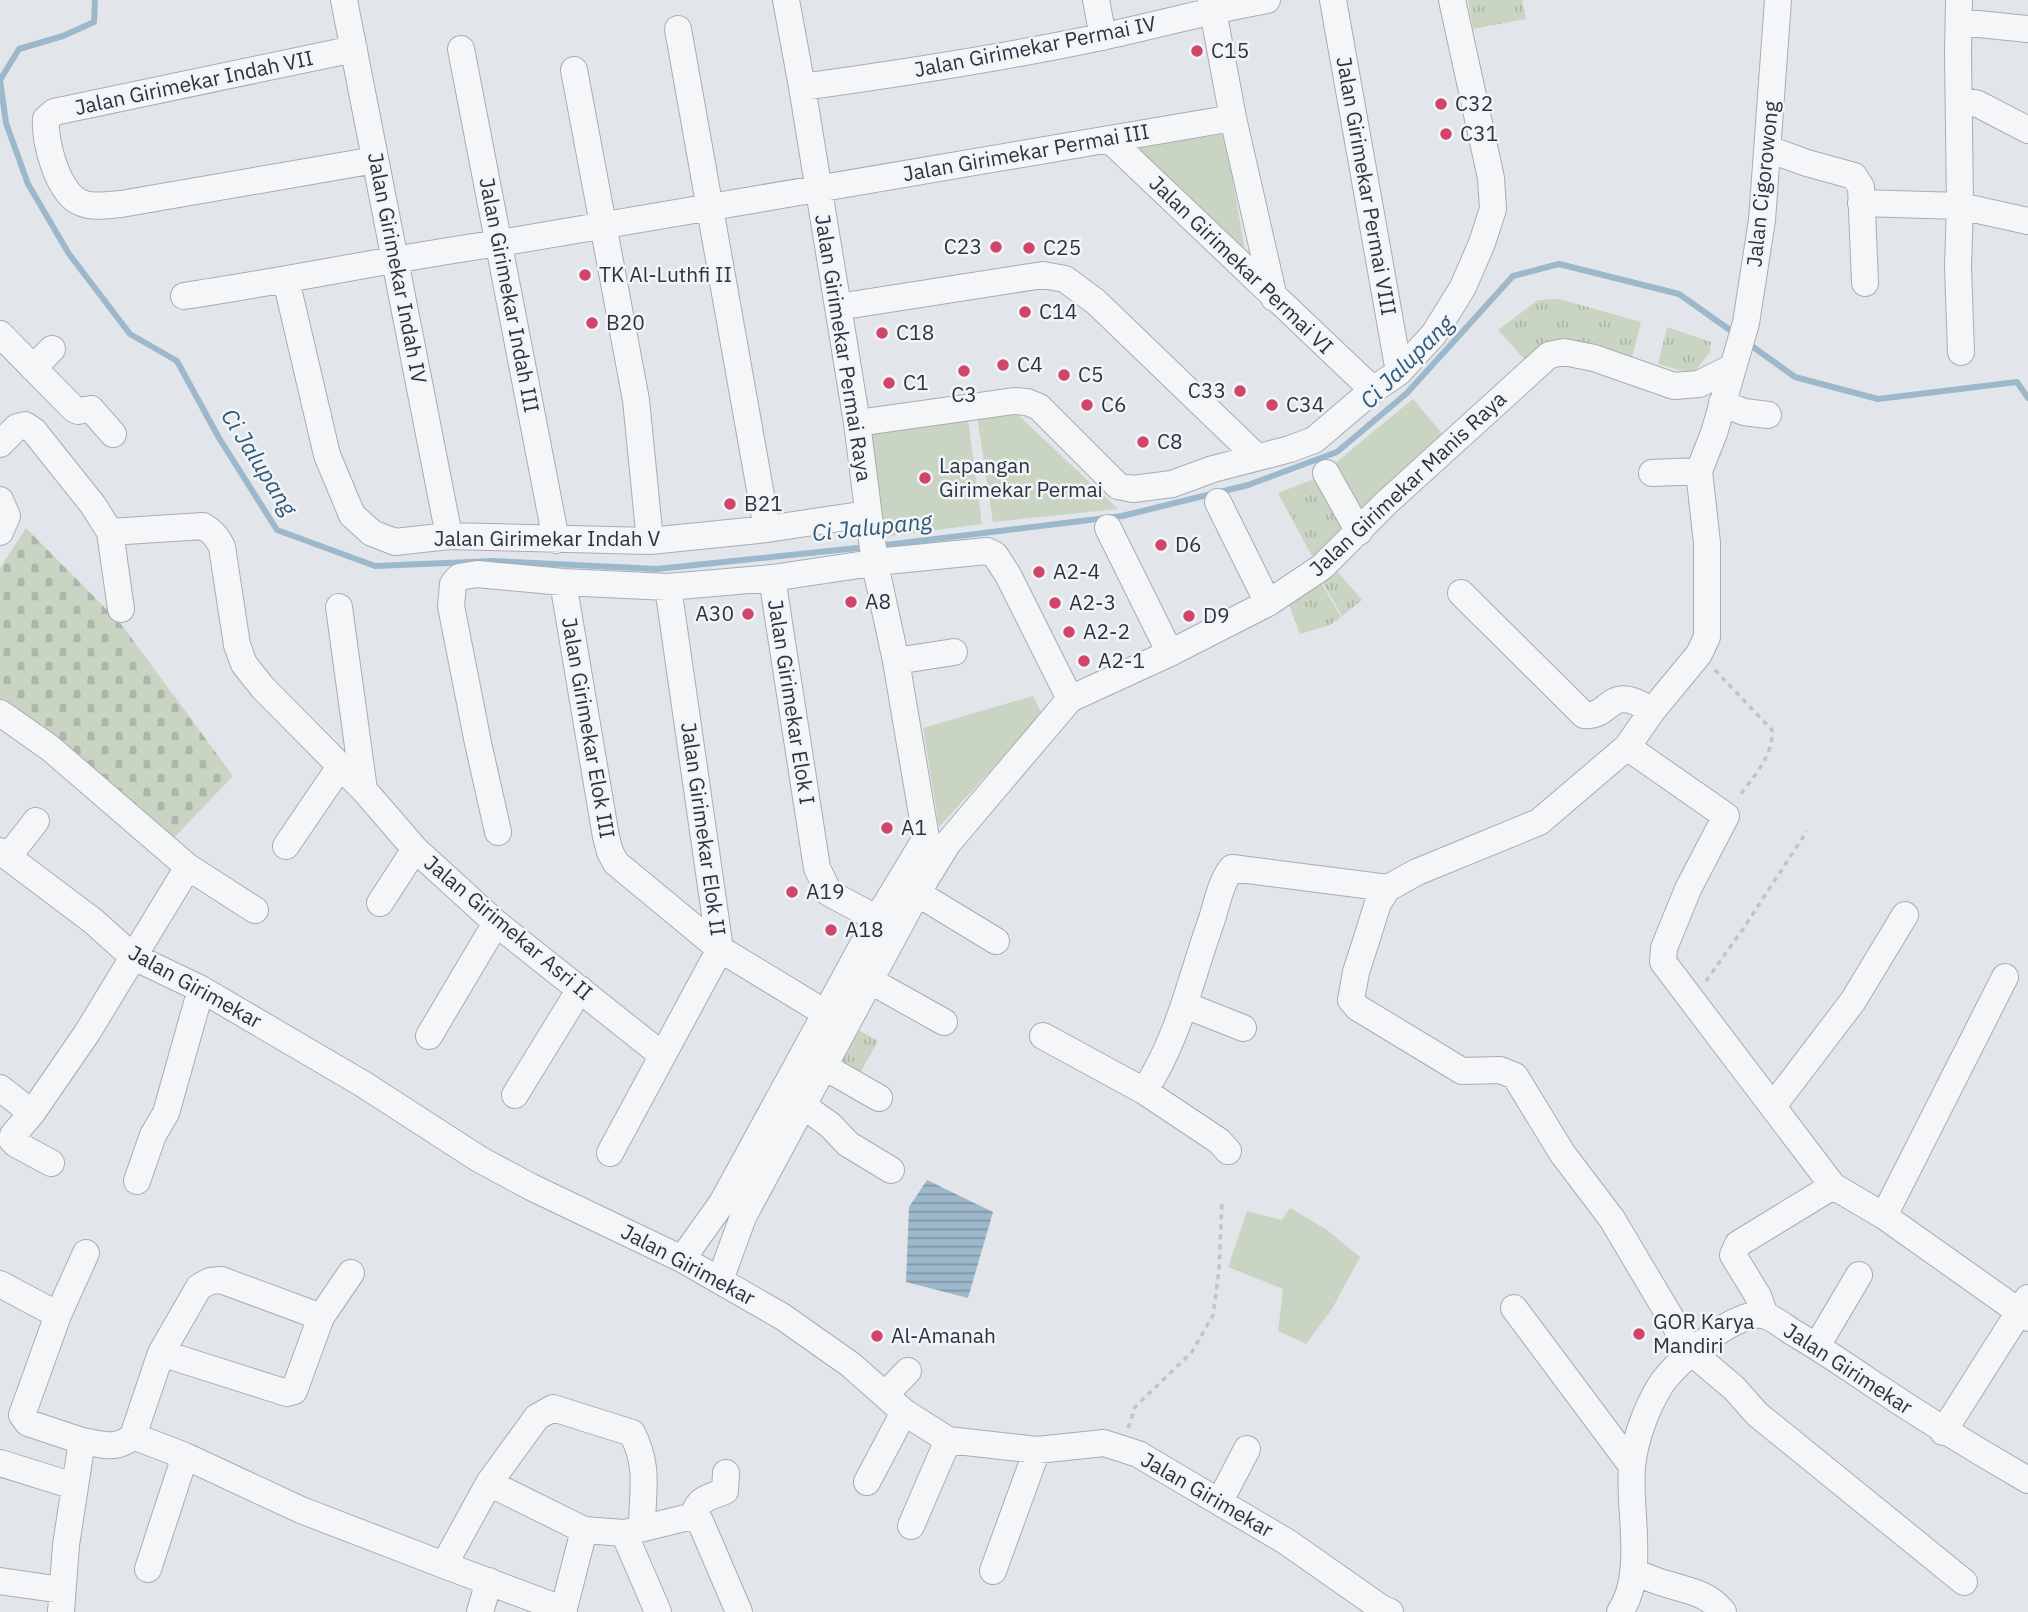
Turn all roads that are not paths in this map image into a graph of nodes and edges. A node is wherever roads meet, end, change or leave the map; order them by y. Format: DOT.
graph roads {
  1 [pos="786,0"];
  2 [pos="1096,0"];
  3 [pos="1267,0"];
  4 [pos="1333,0"];
  5 [pos="1452,0"];
  6 [pos="1778,0"];
  7 [pos="350,1"];
  8 [pos="1212,5"];
  9 [pos="1959,11"];
  10 [pos="678,29"];
  11 [pos="2028,29"];
  12 [pos="1103,37"];
  13 [pos="354,49"];
  14 [pos="461,49"];
  15 [pos="574,70"];
  16 [pos="802,87"];
  17 [pos="1960,100"];
  18 [pos="1233,118"];
  19 [pos="2028,130"];
  20 [pos="1109,139"];
  21 [pos="1768,149"];
  22 [pos="375,160"];
  23 [pos="819,189"];
  24 [pos="1861,203"];
  25 [pos="709,205"];
  26 [pos="1960,206"];
  27 [pos="2028,221"];
  28 [pos="604,224"];
  29 [pos="500,243"];
  30 [pos="395,258"];
  31 [pos="286,280"];
  32 [pos="1865,283"];
  33 [pos="184,296"];
  34 [pos="1274,298"];
  35 [pos="838,307"];
  36 [pos="0,334"];
  37 [pos="52,349"];
  38 [pos="1961,352"];
  39 [pos="1732,367"];
  40 [pos="33,368"];
  41 [pos="1399,372"];
  42 [pos="1373,390"];
  43 [pos="1722,403"];
  44 [pos="1768,415"];
  45 [pos="857,423"];
  46 [pos="113,434"];
  47 [pos="0,443"];
  48 [pos="1257,457"];
  49 [pos="1699,471"];
  50 [pos="1326,473"];
  51 [pos="1652,473"];
  52 [pos="0,500"];
  53 [pos="1218,502"];
  54 [pos="1108,528"];
  55 [pos="767,529"];
  56 [pos="1359,531"];
  57 [pos="0,532"];
  58 [pos="110,533"];
  59 [pos="449,536"];
  60 [pos="556,540"];
  61 [pos="650,541"];
  62 [pos="872,543"];
  63 [pos="772,578"];
  64 [pos="563,582"];
  65 [pos="668,587"];
  66 [pos="1461,593"];
  67 [pos="1268,603"];
  68 [pos="339,607"];
  69 [pos="121,609"];
  70 [pos="954,652"];
  71 [pos="1170,653"];
  72 [pos="896,661"];
  73 [pos="1070,699"];
  74 [pos="1652,711"];
  75 [pos="0,713"];
  76 [pos="1627,747"];
  77 [pos="338,768"];
  78 [pos="363,790"];
  79 [pos="36,821"];
  80 [pos="499,832"];
  81 [pos="937,841"];
  82 [pos="286,846"];
  83 [pos="415,849"];
  84 [pos="4,854"];
  85 [pos="188,867"];
  86 [pos="1388,888"];
  87 [pos="917,893"];
  88 [pos="380,903"];
  89 [pos="255,910"];
  90 [pos="1905,915"];
  91 [pos="496,923"];
  92 [pos="886,924"];
  93 [pos="996,941"];
  94 [pos="720,949"];
  95 [pos="132,956"];
  96 [pos="2004,977"];
  97 [pos="869,980"];
  98 [pos="201,989"];
  99 [pos="580,989"];
  100 [pos="1185,1004"];
  101 [pos="835,1019"];
  102 [pos="944,1021"];
  103 [pos="1243,1028"];
  104 [pos="1043,1036"];
  105 [pos="429,1037"];
  106 [pos="662,1055"];
  107 [pos="823,1066"];
  108 [pos="0,1088"];
  109 [pos="1144,1091"];
  110 [pos="515,1095"];
  111 [pos="879,1098"];
  112 [pos="802,1105"];
  113 [pos="1773,1106"];
  114 [pos="32,1113"];
  115 [pos="1228,1151"];
  116 [pos="610,1153"];
  117 [pos="51,1163"];
  118 [pos="891,1170"];
  119 [pos="137,1181"];
  120 [pos="1833,1186"];
  121 [pos="1884,1216"];
  122 [pos="86,1253"];
  123 [pos="682,1259"];
  124 [pos="351,1273"];
  125 [pos="1859,1275"];
  126 [pos="720,1280"];
  127 [pos="0,1284"];
  128 [pos="1514,1308"];
  129 [pos="2026,1310"];
  130 [pos="58,1315"];
  131 [pos="1765,1315"];
  132 [pos="321,1317"];
  133 [pos="1817,1346"];
  134 [pos="1691,1352"];
  135 [pos="161,1353"];
  136 [pos="908,1371"];
  137 [pos="895,1403"];
  138 [pos="1943,1432"];
  139 [pos="133,1436"];
  140 [pos="948,1440"];
  141 [pos="82,1441"];
  142 [pos="1247,1449"];
  143 [pos="1037,1450"];
  144 [pos="186,1456"];
  145 [pos="0,1463"];
  146 [pos="1632,1466"];
  147 [pos="726,1473"];
  148 [pos="2028,1480"];
  149 [pos="867,1482"];
  150 [pos="489,1483"];
  151 [pos="74,1486"];
  152 [pos="1220,1501"];
  153 [pos="693,1516"];
  154 [pos="911,1527"];
  155 [pos="584,1530"];
  156 [pos="633,1531"];
  157 [pos="444,1565"];
  158 [pos="148,1569"];
  159 [pos="993,1571"];
  160 [pos="1633,1572"];
  161 [pos="0,1581"];
  162 [pos="489,1581"];
  163 [pos="1964,1582"];
  164 [pos="62,1601"];
  165 [pos="564,1611"];
  166 [pos="1383,1611"];
  167 [pos="480,1612"];
  168 [pos="658,1612"];
  169 [pos="739,1612"];
  170 [pos="1620,1612"];
  171 [pos="1723,1612"];
  1 -- 16 [label="street, Jalan Girimekar Permai Raya"];
  2 -- 12 [label="street"];
  3 -- 8 [label="street, Jalan Girimekar Permai IV"];
  4 -- 41 [label="street, Jalan Girimekar Permai VIII"];
  5 -- 41 [label="street"];
  6 -- 21 [label="street, Jalan Cigorowong"];
  7 -- 13 [label="street, Jalan Girimekar Indah IV"];
  8 -- 12 [label="street, Jalan Girimekar Permai IV"];
  8 -- 18 [label="street"];
  9 -- 11 [label="street"];
  9 -- 17 [label="street"];
  10 -- 25 [label="street"];
  12 -- 16 [label="street, Jalan Girimekar Permai IV"];
  13 -- 22 [label="street, Jalan Girimekar Indah IV"];
  13 -- 22 [label="street, Jalan Girimekar Indah VII"];
  14 -- 29 [label="street, Jalan Girimekar Indah III"];
  15 -- 28 [label="street"];
  16 -- 23 [label="street, Jalan Girimekar Permai Raya"];
  17 -- 19 [label="street"];
  17 -- 26 [label="street"];
  18 -- 20 [label="street, Jalan Girimekar Permai III"];
  18 -- 34 [label="street"];
  20 -- 23 [label="street, Jalan Girimekar Permai III"];
  20 -- 34 [label="street, Jalan Girimekar Permai VI"];
  21 -- 24 [label="street"];
  21 -- 39 [label="street, Jalan Cigorowong"];
  22 -- 30 [label="street, Jalan Girimekar Indah IV"];
  23 -- 25 [label="street, Jalan Girimekar Permai Raya"];
  23 -- 35 [label="street, Jalan Girimekar Permai Raya"];
  24 -- 26 [label="street"];
  24 -- 32 [label="street"];
  25 -- 28 [label="street, Jalan Girimekar Permai Raya"];
  25 -- 55 [label="street"];
  26 -- 27 [label="street"];
  26 -- 38 [label="street"];
  28 -- 29 [label="street, Jalan Girimekar Permai Raya"];
  28 -- 61 [label="street"];
  29 -- 30 [label="street, Jalan Girimekar Permai Raya"];
  29 -- 60 [label="street, Jalan Girimekar Indah III"];
  30 -- 31 [label="street"];
  30 -- 59 [label="street, Jalan Girimekar Indah IV"];
  31 -- 33 [label="street"];
  31 -- 59 [label="street, Jalan Girimekar Indah V"];
  34 -- 42 [label="street, Jalan Girimekar Permai VI"];
  35 -- 45 [label="street, Jalan Girimekar Permai Raya"];
  35 -- 48 [label="street"];
  36 -- 40 [label="street"];
  37 -- 40 [label="street"];
  39 -- 43 [label="street, Jalan Cigorowong"];
  39 -- 56 [label="street, Jalan Girimekar Manis Raya"];
  40 -- 46 [label="street"];
  41 -- 42 [label="street"];
  42 -- 48 [label="street"];
  43 -- 44 [label="street"];
  43 -- 49 [label="street, Jalan Cigorowong"];
  45 -- 48 [label="street"];
  45 -- 62 [label="street, Jalan Girimekar Permai Raya"];
  47 -- 58 [label="street"];
  49 -- 51 [label="street"];
  49 -- 74 [label="street, Jalan Cigorowong"];
  50 -- 56 [label="street"];
  52 -- 57 [label="street"];
  53 -- 67 [label="street"];
  54 -- 71 [label="street"];
  55 -- 61 [label="street, Jalan Girimekar Indah V"];
  55 -- 62 [label="street, Jalan Girimekar Indah V"];
  56 -- 67 [label="street, Jalan Girimekar Manis Raya"];
  58 -- 69 [label="street"];
  58 -- 77 [label="street, Jalan Girimekar Asri II"];
  59 -- 60 [label="street, Jalan Girimekar Indah V"];
  60 -- 61 [label="street, Jalan Girimekar Indah V"];
  62 -- 63 [label="street"];
  62 -- 72 [label="street, Jalan Girimekar Permai Raya"];
  62 -- 73 [label="street"];
  63 -- 65 [label="street, Jalan Girimekar Elok I"];
  63 -- 92 [label="street, Jalan Girimekar Elok I"];
  64 -- 65 [label="street, Jalan Girimekar Elok I"];
  64 -- 80 [label="street, Jalan Girimekar Elok I"];
  64 -- 94 [label="street, Jalan Girimekar Elok III"];
  65 -- 94 [label="street, Jalan Girimekar Elok II"];
  66 -- 74 [label="street"];
  67 -- 71 [label="street, Jalan Girimekar Manis Raya"];
  68 -- 78 [label="street"];
  70 -- 72 [label="street"];
  71 -- 73 [label="street, Jalan Girimekar Manis Raya"];
  72 -- 81 [label="street, Jalan Girimekar Permai Raya"];
  73 -- 81 [label="street, Jalan Girimekar Manis Raya"];
  74 -- 76 [label="street, Jalan Cigorowong"];
  75 -- 85 [label="street"];
  76 -- 86 [label="street, Jalan Cigorowong"];
  76 -- 113 [label="street"];
  77 -- 78 [label="street, Jalan Girimekar Asri II"];
  77 -- 82 [label="street"];
  78 -- 83 [label="street, Jalan Girimekar Asri II"];
  79 -- 84 [label="street"];
  81 -- 87 [label="street"];
  81 -- 92 [label="street"];
  83 -- 88 [label="street"];
  83 -- 91 [label="street, Jalan Girimekar Asri II"];
  84 -- 95 [label="street, Jalan Girimekar"];
  85 -- 89 [label="street"];
  85 -- 95 [label="street"];
  86 -- 100 [label="street"];
  86 -- 134 [label="street"];
  87 -- 92 [label="street"];
  87 -- 93 [label="street"];
  90 -- 113 [label="street"];
  91 -- 99 [label="street, Jalan Girimekar Asri II"];
  91 -- 105 [label="street"];
  92 -- 97 [label="street"];
  92 -- 101 [label="street"];
  94 -- 101 [label="street, Jalan Girimekar Elok II"];
  94 -- 106 [label="street"];
  95 -- 98 [label="street, Jalan Girimekar"];
  95 -- 114 [label="street"];
  96 -- 121 [label="street"];
  97 -- 101 [label="street"];
  97 -- 102 [label="street"];
  98 -- 119 [label="street"];
  98 -- 123 [label="street, Jalan Girimekar"];
  99 -- 106 [label="street, Jalan Girimekar Asri II"];
  99 -- 110 [label="street"];
  100 -- 103 [label="street"];
  100 -- 109 [label="street"];
  101 -- 107 [label="street"];
  101 -- 123 [label="street"];
  104 -- 109 [label="street"];
  106 -- 116 [label="street"];
  107 -- 111 [label="street"];
  107 -- 112 [label="street"];
  108 -- 114 [label="street"];
  109 -- 115 [label="street"];
  112 -- 118 [label="street"];
  112 -- 126 [label="street"];
  113 -- 120 [label="street"];
  114 -- 117 [label="street"];
  120 -- 121 [label="street"];
  120 -- 131 [label="street"];
  121 -- 129 [label="street"];
  122 -- 130 [label="street"];
  123 -- 126 [label="street, Jalan Girimekar"];
  124 -- 132 [label="street"];
  125 -- 133 [label="street"];
  126 -- 137 [label="street, Jalan Girimekar"];
  127 -- 130 [label="street"];
  128 -- 146 [label="street"];
  129 -- 138 [label="street"];
  130 -- 141 [label="street"];
  131 -- 133 [label="street, Jalan Girimekar"];
  131 -- 134 [label="street, Jalan Girimekar"];
  132 -- 135 [label="street"];
  132 -- 135 [label="street"];
  133 -- 138 [label="street, Jalan Girimekar"];
  134 -- 146 [label="street, Jalan Girimekar"];
  134 -- 163 [label="street"];
  135 -- 139 [label="street"];
  136 -- 137 [label="street"];
  137 -- 140 [label="street, Jalan Girimekar"];
  137 -- 149 [label="street"];
  138 -- 148 [label="street, Jalan Girimekar"];
  139 -- 141 [label="street"];
  139 -- 144 [label="street"];
  140 -- 143 [label="street, Jalan Girimekar"];
  140 -- 154 [label="street"];
  141 -- 151 [label="street"];
  142 -- 152 [label="street"];
  143 -- 152 [label="street, Jalan Girimekar"];
  143 -- 159 [label="street"];
  144 -- 157 [label="street"];
  144 -- 158 [label="street"];
  145 -- 151 [label="street"];
  146 -- 160 [label="street, Jalan Girimekar"];
  147 -- 153 [label="street"];
  150 -- 155 [label="street"];
  150 -- 156 [label="street"];
  150 -- 157 [label="street"];
  151 -- 164 [label="street"];
  152 -- 166 [label="street, Jalan Girimekar"];
  153 -- 156 [label="street"];
  153 -- 169 [label="street"];
  155 -- 156 [label="street"];
  155 -- 165 [label="street"];
  156 -- 168 [label="street"];
  157 -- 162 [label="street"];
  160 -- 170 [label="street, Jalan Girimekar"];
  160 -- 171 [label="street"];
  161 -- 164 [label="street"];
  162 -- 165 [label="street"];
  162 -- 167 [label="street"];
}
